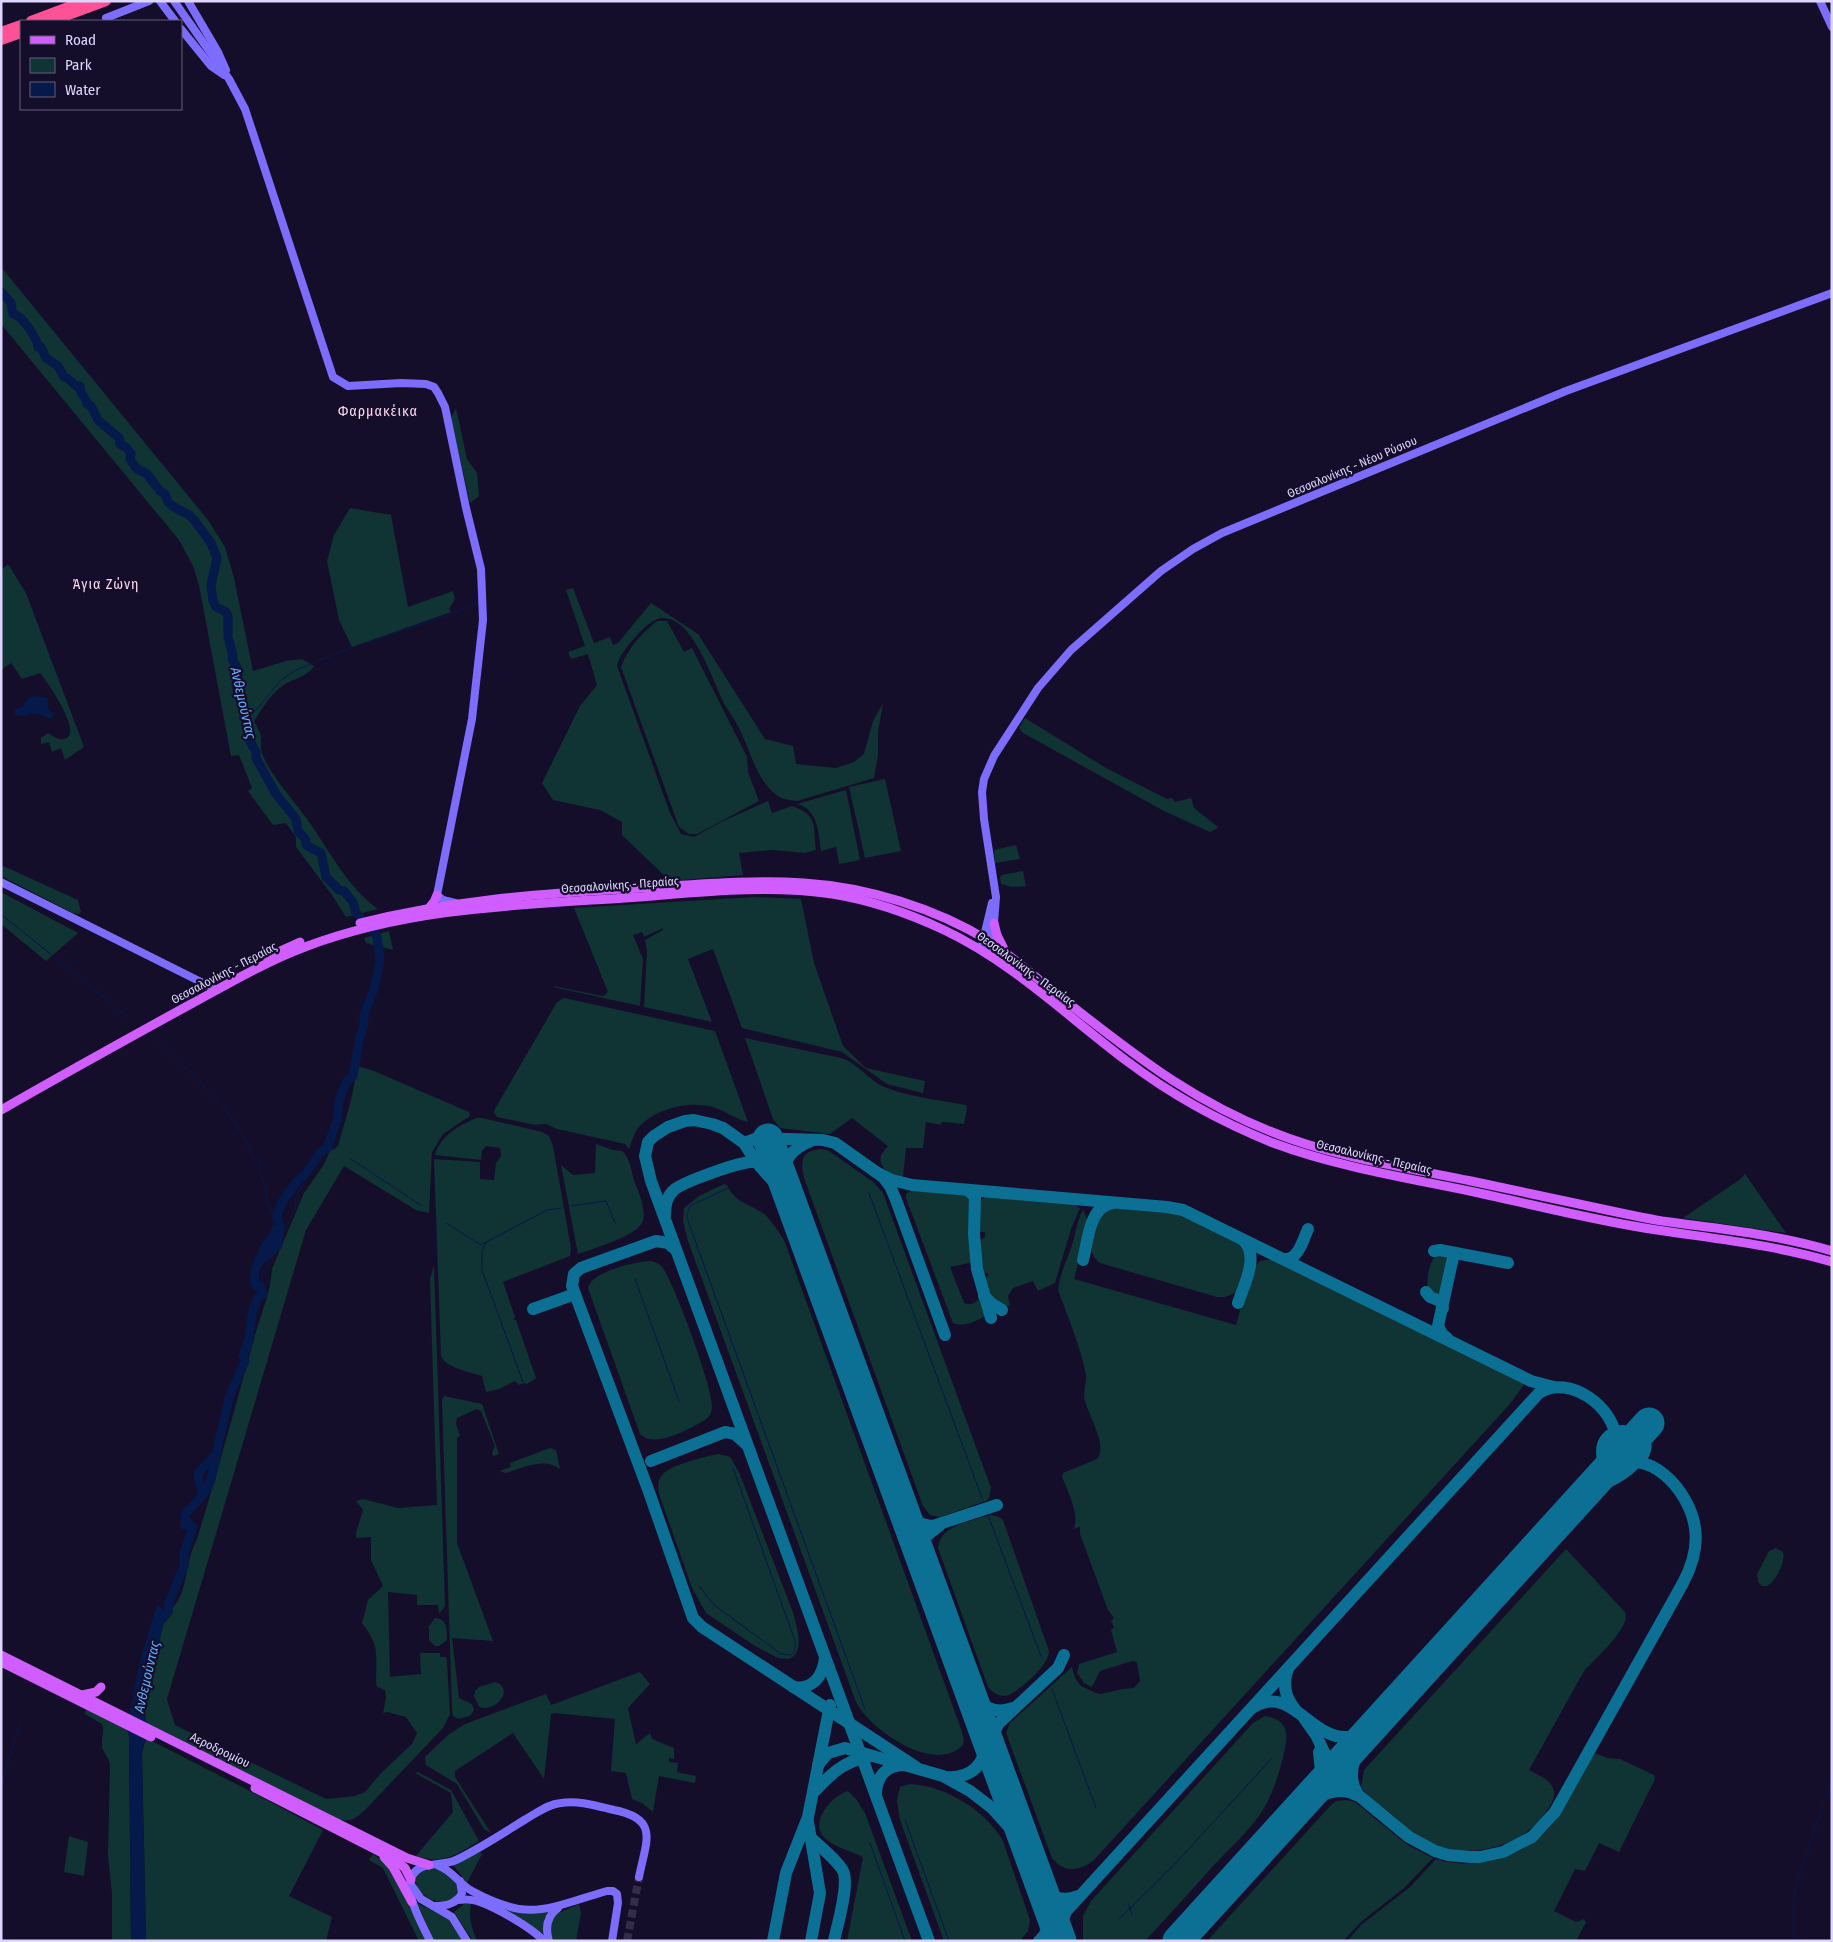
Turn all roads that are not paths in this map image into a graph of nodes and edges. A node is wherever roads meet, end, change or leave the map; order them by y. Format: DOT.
graph roads {
  1 [pos="84,1"];
  2 [pos="106,1"];
  3 [pos="149,1"];
  4 [pos="160,1"];
  5 [pos="174,1"];
  6 [pos="188,1"];
  7 [pos="1820,1"];
  8 [pos="106,18"];
  9 [pos="34,20"];
  10 [pos="55,20"];
  11 [pos="174,20"];
  12 [pos="20,25"];
  13 [pos="1832,27"];
  14 [pos="182,30"];
  15 [pos="1,32"];
  16 [pos="20,33"];
  17 [pos="1,40"];
  18 [pos="229,79"];
  19 [pos="1832,293"];
  20 [pos="1,882"];
  21 [pos="995,891"];
  22 [pos="437,894"];
  23 [pos="454,903"];
  24 [pos="429,908"];
  25 [pos="381,921"];
  26 [pos="994,923"];
  27 [pos="986,940"];
  28 [pos="984,952"];
  29 [pos="1008,955"];
  30 [pos="214,988"];
  31 [pos="135,1032"];
  32 [pos="1,1103"];
  33 [pos="1,1110"];
  34 [pos="1832,1251"];
  35 [pos="1832,1262"];
  36 [pos="1,1655"];
  37 [pos="1,1662"];
  38 [pos="100,1686"];
  39 [pos="82,1695"];
  40 [pos="123,1719"];
  41 [pos="148,1732"];
  42 [pos="379,1851"];
  43 [pos="433,1865"];
  44 [pos="639,1877"];
  45 [pos="460,1881"];
  46 [pos="411,1882"];
  47 [pos="457,1900"];
  48 [pos="412,1902"];
  49 [pos="430,1904"];
  50 [pos="559,1906"];
  51 [pos="430,1941"];
  52 [pos="467,1941"];
  53 [pos="544,1941"];
  54 [pos="549,1941"];
  55 [pos="612,1941"];
  1 -- 9 [label="highway"];
  2 -- 10 [label="highway"];
  3 -- 8 [label="street"];
  4 -- 11 [label="street"];
  5 -- 18 [label="street"];
  6 -- 18 [label="street"];
  7 -- 13 [label="street"];
  12 -- 15 [label="highway"];
  14 -- 18 [label="street"];
  16 -- 17 [label="highway"];
  18 -- 22 [label="street"];
  19 -- 21 [label="street, Θεσσαλονίκης - Νέου Ρύσιου"];
  20 -- 30 [label="street"];
  21 -- 26 [label="street, Θεσσαλονίκης - Νέου Ρύσιου"];
  21 -- 27 [label="street, Θεσσαλονίκης - Νέου Ρύσιου"];
  22 -- 23 [label="street"];
  22 -- 24 [label="main road"];
  23 -- 24 [label="main road, Θεσσαλονίκης - Περαίας"];
  23 -- 27 [label="main road, Θεσσαλονίκης - Περαίας"];
  24 -- 25 [label="main road, Θεσσαλονίκης - Περαίας"];
  25 -- 28 [label="main road, Θεσσαλονίκης - Περαίας"];
  25 -- 30 [label="main road, Θεσσαλονίκης - Περαίας"];
  26 -- 27 [label="street, Θεσσαλονίκης - Νέου Ρύσιου"];
  26 -- 29 [label="main road"];
  27 -- 28 [label="street, Θεσσαλονίκης - Νέου Ρύσιου"];
  27 -- 29 [label="main road, Θεσσαλονίκης - Περαίας"];
  28 -- 35 [label="main road, Θεσσαλονίκης - Περαίας"];
  29 -- 34 [label="main road, Θεσσαλονίκης - Περαίας"];
  30 -- 31 [label="main road, Θεσσαλονίκης - Περαίας"];
  31 -- 32 [label="main road, Θεσσαλονίκης - Περαίας"];
  31 -- 33 [label="main road, Θεσσαλονίκης - Περαίας"];
  36 -- 39 [label="main road, Αεροδρομίου"];
  37 -- 40 [label="main road, Αεροδρομίου"];
  38 -- 39 [label="main road"];
  39 -- 40 [label="main road, Αεροδρομίου"];
  40 -- 41 [label="main road, Αεροδρομίου"];
  41 -- 42 [label="main road, Αεροδρομίου"];
  41 -- 43 [label="main road, Αεροδρομίου"];
  42 -- 46 [label="main road, Αεροδρομίου"];
  42 -- 48 [label="main road"];
  43 -- 44 [label="street"];
  43 -- 45 [label="street"];
  43 -- 46 [label="street"];
  45 -- 47 [label="street"];
  45 -- 50 [label="street"];
  46 -- 48 [label="street"];
  46 -- 49 [label="street"];
  47 -- 49 [label="street"];
  47 -- 53 [label="street"];
  48 -- 51 [label="street"];
  49 -- 52 [label="street"];
  50 -- 54 [label="street"];
  50 -- 55 [label="street"];
}
